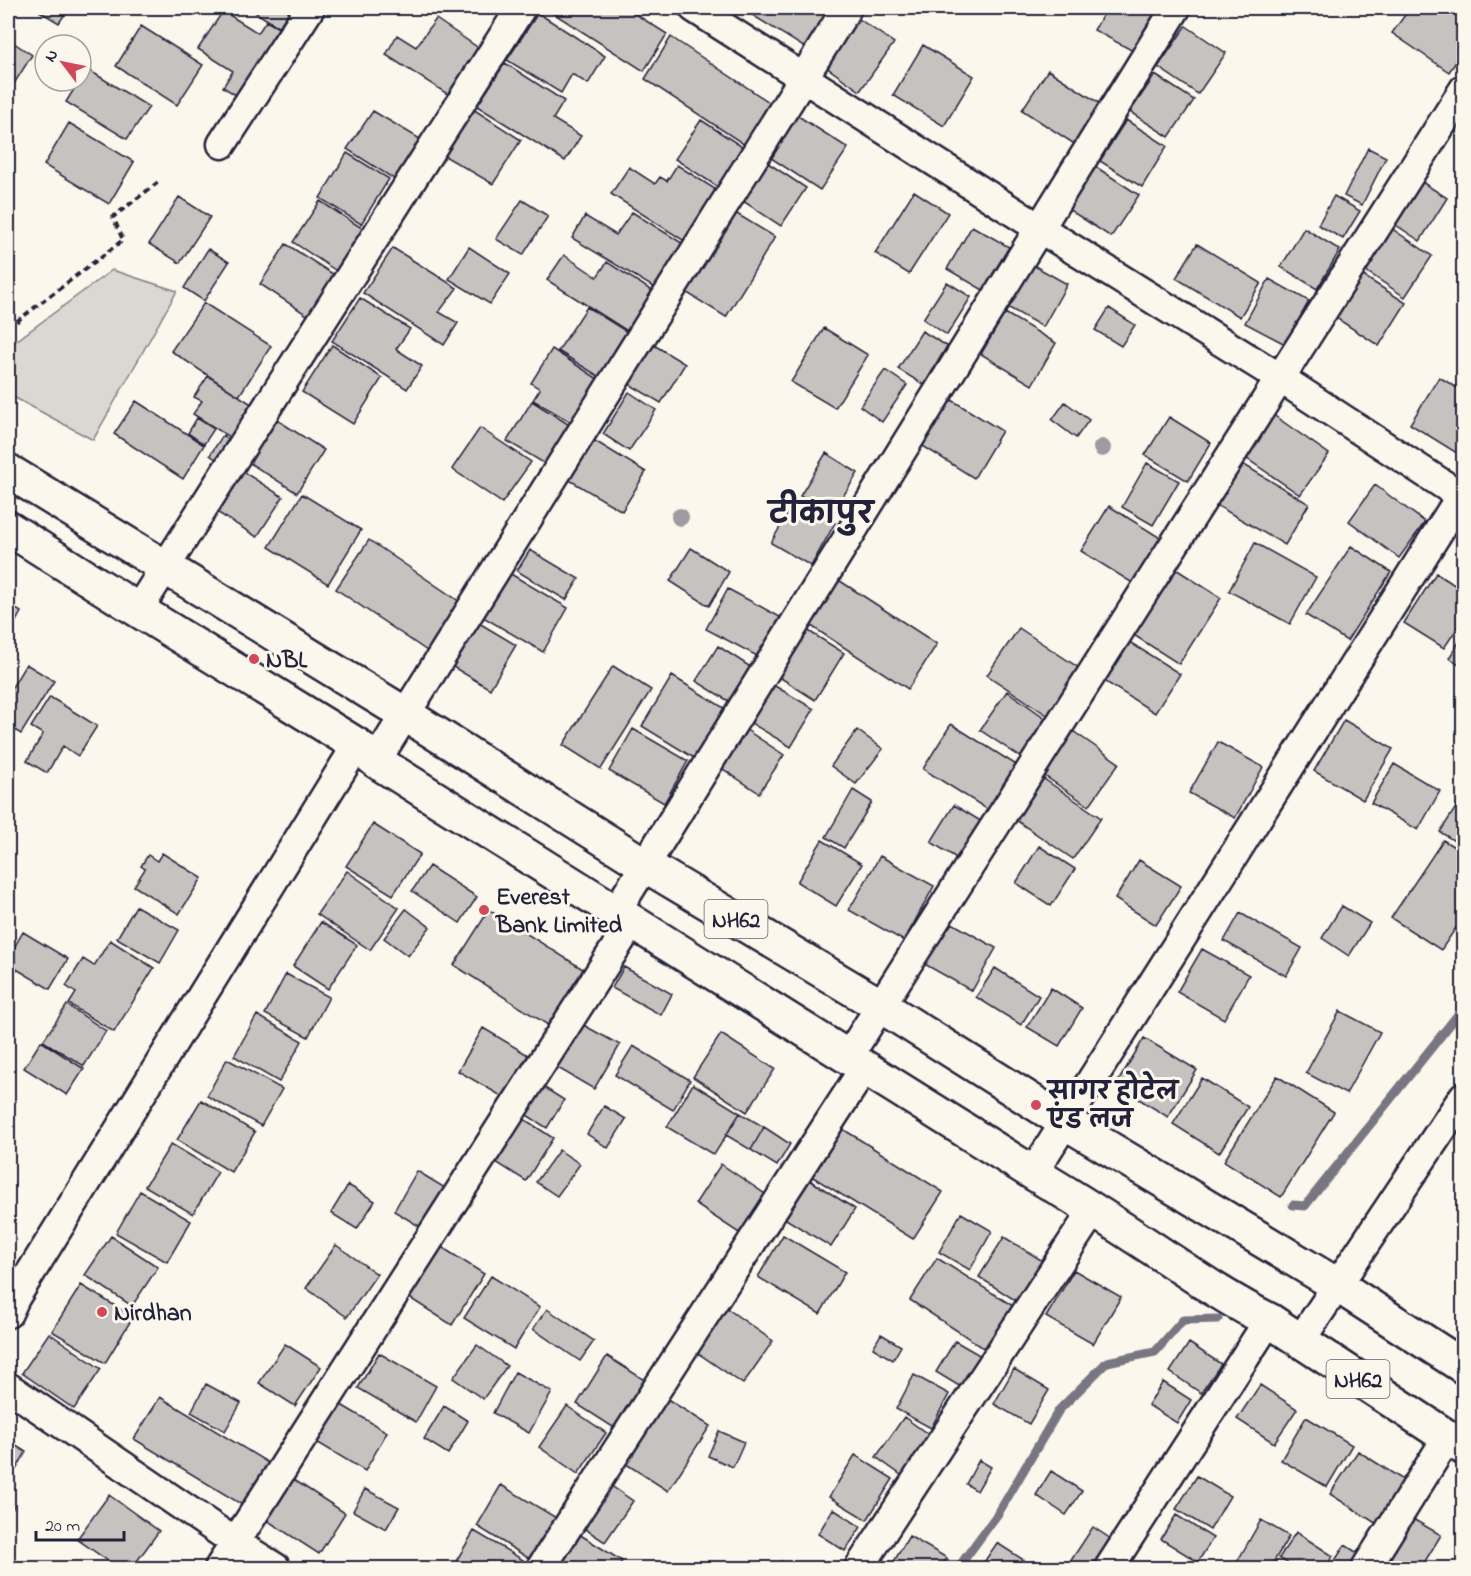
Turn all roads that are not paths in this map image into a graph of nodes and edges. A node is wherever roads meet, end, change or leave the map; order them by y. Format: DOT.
graph roads {
  1 [pos="310,8"];
  2 [pos="522,8"];
  3 [pos="694,8"];
  4 [pos="847,8"];
  5 [pos="1176,8"];
  6 [pos="803,77"];
  7 [pos="1464,89"];
  8 [pos="222,144"];
  9 [pos="1039,228"];
  10 [pos="1280,378"];
  11 [pos="8,471"];
  12 [pos="1462,495"];
  13 [pos="8,528"];
  14 [pos="165,567"];
  15 [pos="138,610"];
  16 [pos="405,714"];
  17 [pos="366,753"];
  18 [pos="645,865"];
  19 [pos="624,917"];
  20 [pos="881,1006"];
  21 [pos="856,1062"];
  22 [pos="1464,1096"];
  23 [pos="1065,1122"];
  24 [pos="1033,1173"];
  25 [pos="1094,1209"];
  26 [pos="1337,1285"];
  27 [pos="10,1302"];
  28 [pos="1260,1316"];
  29 [pos="1300,1341"];
  30 [pos="1464,1367"];
  31 [pos="8,1387"];
  32 [pos="1455,1443"];
  33 [pos="236,1543"];
  34 [pos="219,1569"];
  35 [pos="276,1569"];
  36 [pos="541,1569"];
  37 [pos="859,1569"];
  38 [pos="1109,1569"];
  39 [pos="1366,1569"];
  1 -- 8 [label="street"];
  2 -- 14 [label="street"];
  3 -- 6 [label="street"];
  4 -- 6 [label="street"];
  5 -- 9 [label="street"];
  6 -- 9 [label="street"];
  6 -- 16 [label="street"];
  7 -- 10 [label="street"];
  9 -- 10 [label="street"];
  9 -- 18 [label="street"];
  10 -- 12 [label="street"];
  10 -- 20 [label="street"];
  11 -- 14 [label="main road, NH62"];
  12 -- 23 [label="street"];
  13 -- 15 [label="main road, NH62"];
  14 -- 15 [label="street"];
  14 -- 16 [label="main road, NH62"];
  15 -- 17 [label="main road, NH62"];
  16 -- 17 [label="street"];
  16 -- 18 [label="main road, NH62"];
  17 -- 19 [label="main road, NH62"];
  17 -- 27 [label="street"];
  18 -- 19 [label="street"];
  18 -- 20 [label="main road, NH62"];
  19 -- 21 [label="main road, NH62"];
  19 -- 33 [label="street"];
  20 -- 21 [label="street"];
  20 -- 23 [label="main road, NH62"];
  21 -- 24 [label="main road, NH62"];
  21 -- 36 [label="street"];
  22 -- 26 [label="street"];
  23 -- 24 [label="street"];
  23 -- 26 [label="main road, NH62"];
  24 -- 25 [label="main road, NH62"];
  25 -- 28 [label="main road, NH62"];
  25 -- 37 [label="street"];
  26 -- 29 [label="street"];
  26 -- 30 [label="main road, NH62"];
  28 -- 29 [label="main road, NH62"];
  28 -- 38 [label="street"];
  29 -- 32 [label="main road, NH62"];
  31 -- 33 [label="street"];
  32 -- 39 [label="street"];
  33 -- 34 [label="street"];
  33 -- 35 [label="street"];
}
